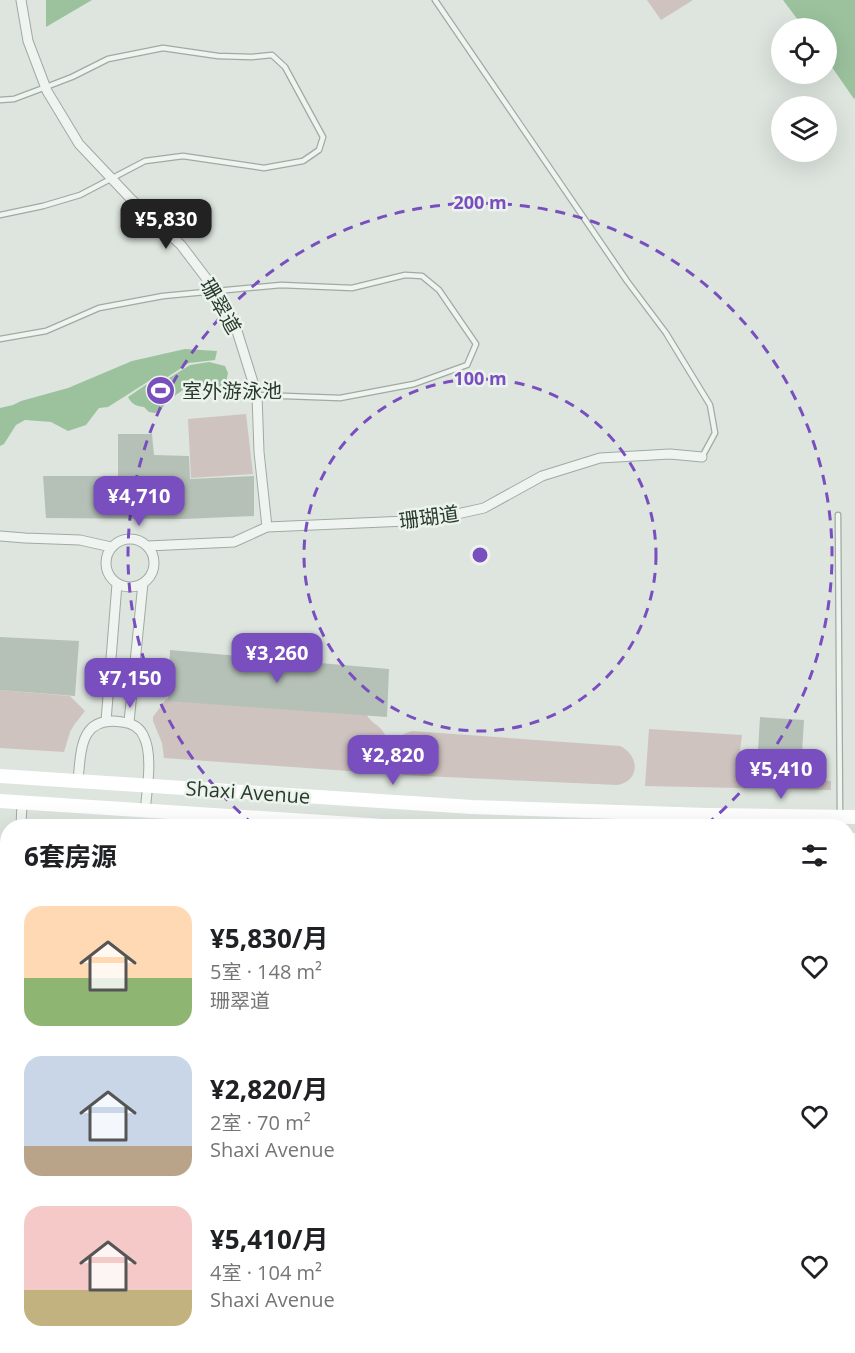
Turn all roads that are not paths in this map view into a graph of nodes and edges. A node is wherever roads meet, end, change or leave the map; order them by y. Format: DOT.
graph roads {
  1 [pos="21,0"];
  2 [pos="435,0"];
  3 [pos="46,87"];
  4 [pos="0,100"];
  5 [pos="111,178"];
  6 [pos="0,215"];
  7 [pos="216,291"];
  8 [pos="0,339"];
  9 [pos="257,395"];
  10 [pos="702,457"];
  11 [pos="838,515"];
  12 [pos="267,527"];
  13 [pos="0,536"];
  14 [pos="148,546"];
  15 [pos="111,547"];
  16 [pos="144,583"];
  17 [pos="117,584"];
  18 [pos="106,721"];
  19 [pos="129,722"];
  20 [pos="0,776"];
  21 [pos="78,781"];
  22 [pos="147,785"];
  23 [pos="0,801"];
  24 [pos="22,803"];
  25 [pos="146,811"];
  26 [pos="840,817"];
  27 [pos="855,817"];
  28 [pos="21,819"];
  29 [pos="273,819"];
  30 [pos="676,819"];
  31 [pos="775,819"];
  1 -- 3 [label="street, 珊翠道"];
  2 -- 10 [label="lane"];
  3 -- 4 [label="lane"];
  3 -- 5 [label="street, 珊翠道"];
  3 -- 5 [label="lane"];
  5 -- 6 [label="lane"];
  5 -- 7 [label="street, 珊翠道"];
  7 -- 8 [label="lane"];
  7 -- 9 [label="street, 珊翠道"];
  7 -- 9 [label="lane"];
  9 -- 12 [label="street, 珊翠道"];
  10 -- 12 [label="street, 珊瑚道"];
  11 -- 26 [label="lane"];
  12 -- 14 [label="street, 珊瑚道"];
  13 -- 15 [label="street"];
  14 -- 15 [label="street"];
  14 -- 16 [label="street"];
  15 -- 17 [label="street"];
  16 -- 17 [label="street"];
  16 -- 19 [label="street"];
  17 -- 18 [label="street"];
  18 -- 19 [label="street"];
  18 -- 21 [label="street"];
  19 -- 22 [label="street"];
  20 -- 21 [label="main road, Shaxi Avenue"];
  21 -- 22 [label="main road, Shaxi Avenue"];
  22 -- 25 [label="street"];
  22 -- 30 [label="main road, Shaxi Avenue"];
  23 -- 24 [label="main road, Shaxi Avenue"];
  24 -- 25 [label="main road, Shaxi Avenue"];
  24 -- 28 [label="street"];
  25 -- 29 [label="main road, Shaxi Avenue"];
  26 -- 27 [label="main road, Shaxi Avenue"];
  26 -- 31 [label="main road, Shaxi Avenue"];
}
